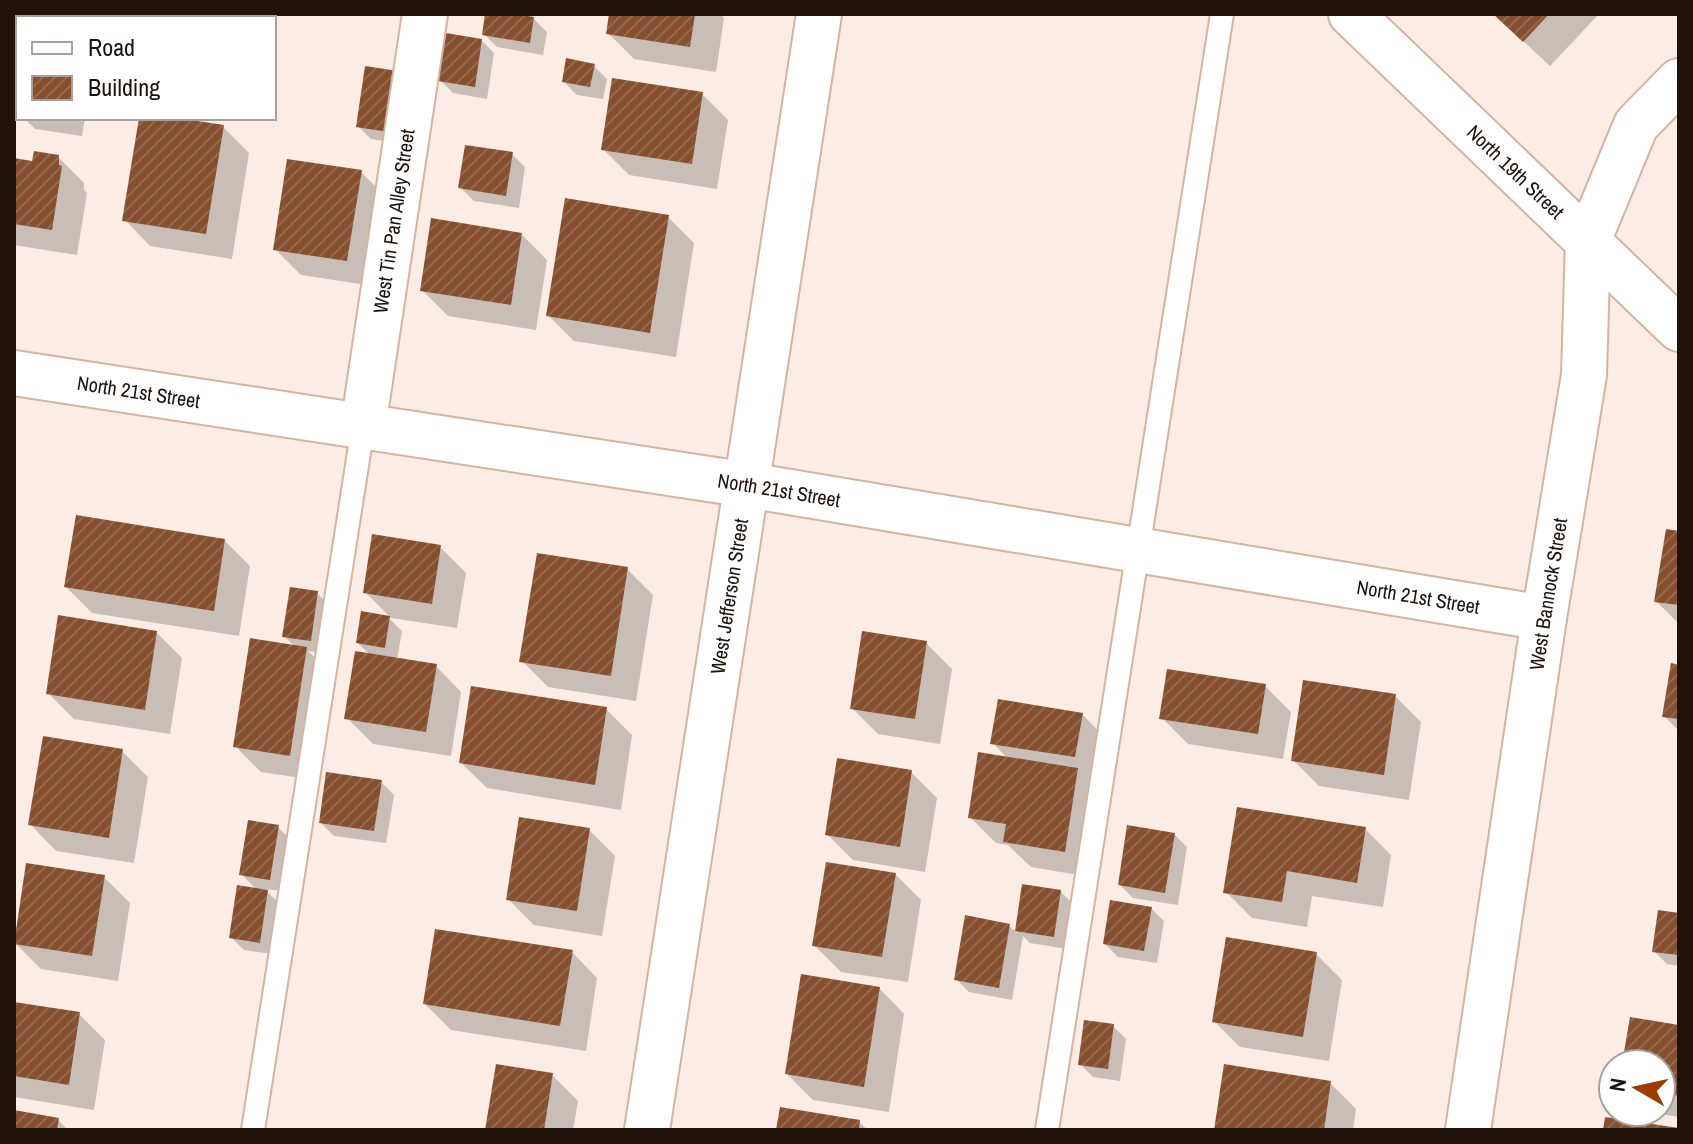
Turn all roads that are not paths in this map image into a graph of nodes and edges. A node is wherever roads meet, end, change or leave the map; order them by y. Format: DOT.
graph roads {
  1 [pos="425,14"];
  2 [pos="819,14"];
  3 [pos="1222,14"];
  4 [pos="1351,14"];
  5 [pos="1679,81"];
  6 [pos="1588,241"];
  7 [pos="1679,329"];
  8 [pos="14,373"];
  9 [pos="363,427"];
  10 [pos="748,485"];
  11 [pos="1139,550"];
  12 [pos="1544,618"];
  13 [pos="253,1130"];
  14 [pos="647,1130"];
  15 [pos="1047,1130"];
  16 [pos="1468,1130"];
  1 -- 9 [label="street, West Tin Pan Alley Street"];
  2 -- 10 [label="street, West Jefferson Street"];
  3 -- 11 [label="lane"];
  4 -- 6 [label="street, North 19th Street"];
  5 -- 6 [label="street, West Bannock Street"];
  6 -- 7 [label="street, North 19th Street"];
  6 -- 12 [label="street, West Bannock Street"];
  8 -- 9 [label="street, North 21st Street"];
  9 -- 10 [label="street, North 21st Street"];
  9 -- 13 [label="lane"];
  10 -- 11 [label="street, North 21st Street"];
  10 -- 14 [label="street, West Jefferson Street"];
  11 -- 12 [label="street, North 21st Street"];
  11 -- 15 [label="lane"];
  12 -- 16 [label="street, West Bannock Street"];
}
